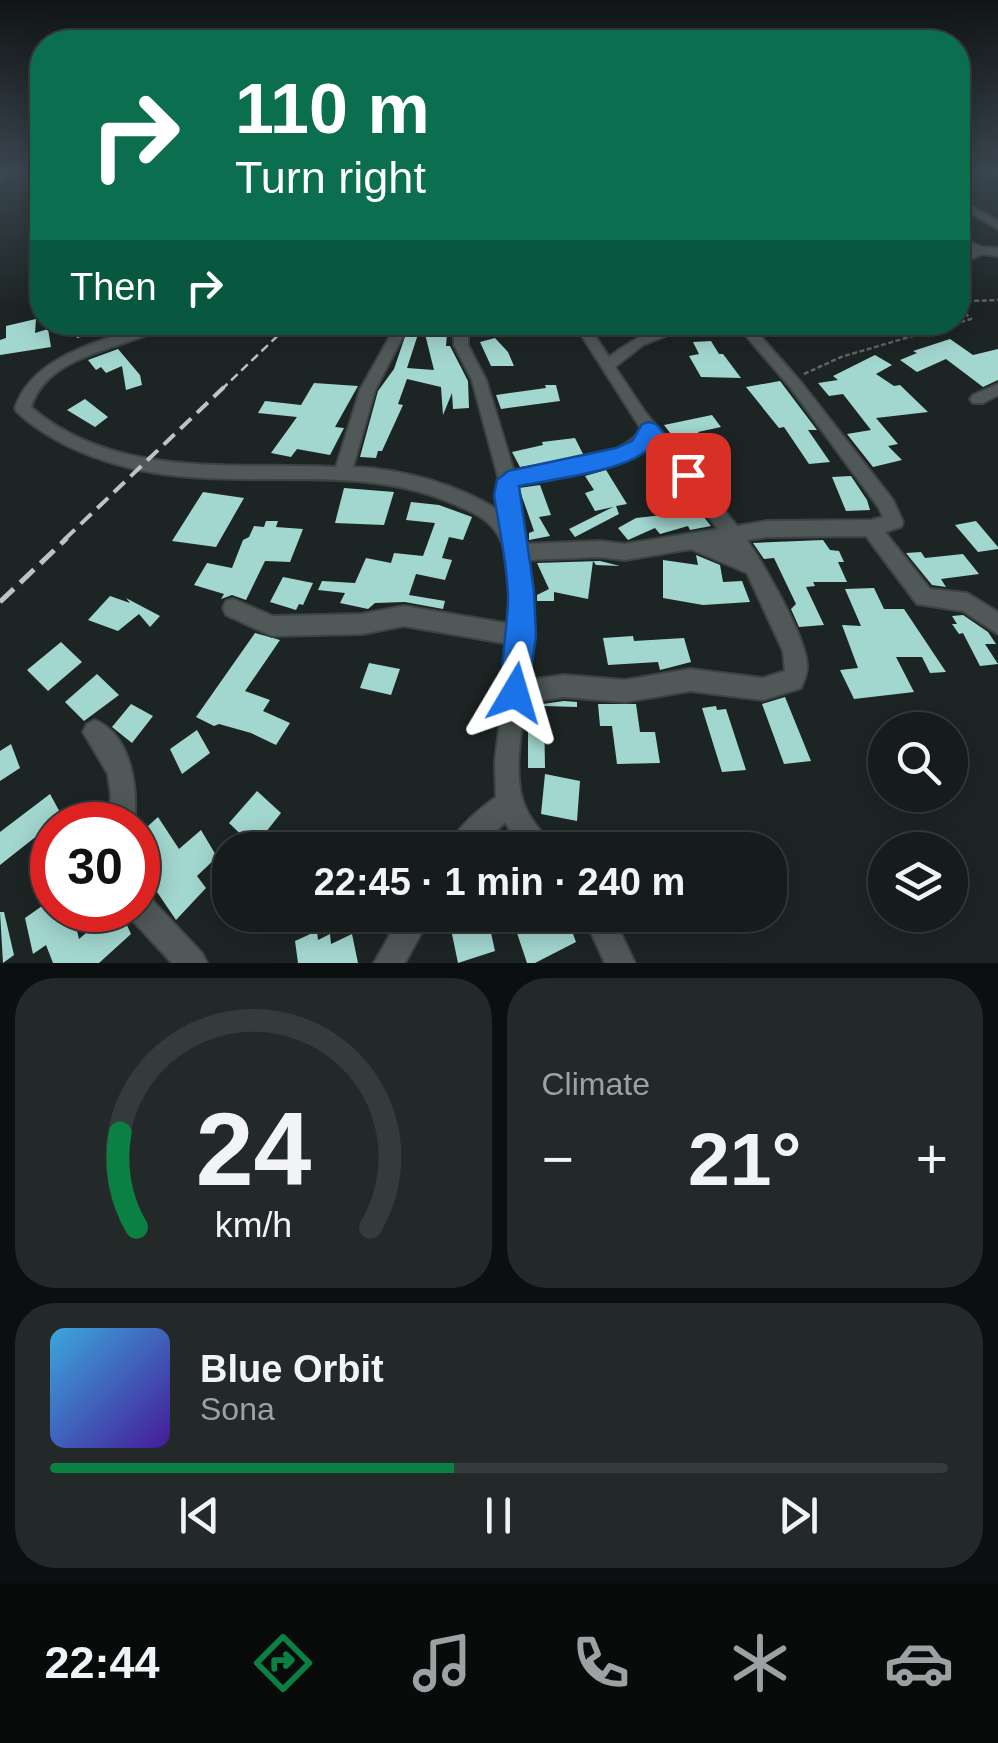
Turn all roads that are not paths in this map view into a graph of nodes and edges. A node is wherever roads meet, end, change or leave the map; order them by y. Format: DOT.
graph roads {
  1 [pos="970,245"];
  2 [pos="980,250"];
  3 [pos="998,252"];
  4 [pos="970,255"];
  5 [pos="136,335"];
  6 [pos="396,335"];
  7 [pos="461,335"];
  8 [pos="588,335"];
  9 [pos="658,335"];
  10 [pos="752,335"];
  11 [pos="608,366"];
  12 [pos="998,389"];
  13 [pos="978,399"];
  14 [pos="649,429"];
  15 [pos="343,473"];
  16 [pos="508,480"];
  17 [pos="871,528"];
  18 [pos="734,536"];
  19 [pos="696,544"];
  20 [pos="515,545"];
  21 [pos="754,567"];
  22 [pos="233,608"];
  23 [pos="998,624"];
  24 [pos="522,636"];
  25 [pos="515,693"];
  26 [pos="95,732"];
  27 [pos="123,802"];
  28 [pos="511,802"];
  29 [pos="476,832"];
  30 [pos="524,832"];
  31 [pos="160,929"];
  32 [pos="408,932"];
  33 [pos="605,932"];
  34 [pos="192,963"];
  35 [pos="389,963"];
  36 [pos="620,963"];
  1 -- 2 [label="street"];
  2 -- 3 [label="street"];
  2 -- 4 [label="street"];
  5 -- 15 [label="street"];
  6 -- 15 [label="street"];
  7 -- 16 [label="street"];
  8 -- 11 [label="street"];
  9 -- 11 [label="street"];
  10 -- 17 [label="street"];
  11 -- 14 [label="street"];
  12 -- 13 [label="street"];
  14 -- 16 [label="street"];
  14 -- 18 [label="street"];
  15 -- 20 [label="street"];
  16 -- 20 [label="street"];
  17 -- 18 [label="street"];
  17 -- 23 [label="street"];
  18 -- 19 [label="street"];
  18 -- 21 [label="street"];
  19 -- 20 [label="street"];
  19 -- 21 [label="street"];
  20 -- 24 [label="street"];
  21 -- 25 [label="street"];
  22 -- 24 [label="street"];
  24 -- 25 [label="street"];
  25 -- 28 [label="street"];
  26 -- 27 [label="street"];
  28 -- 29 [label="street"];
  28 -- 30 [label="street"];
  31 -- 34 [label="street"];
  32 -- 35 [label="street"];
  33 -- 36 [label="street"];
}
